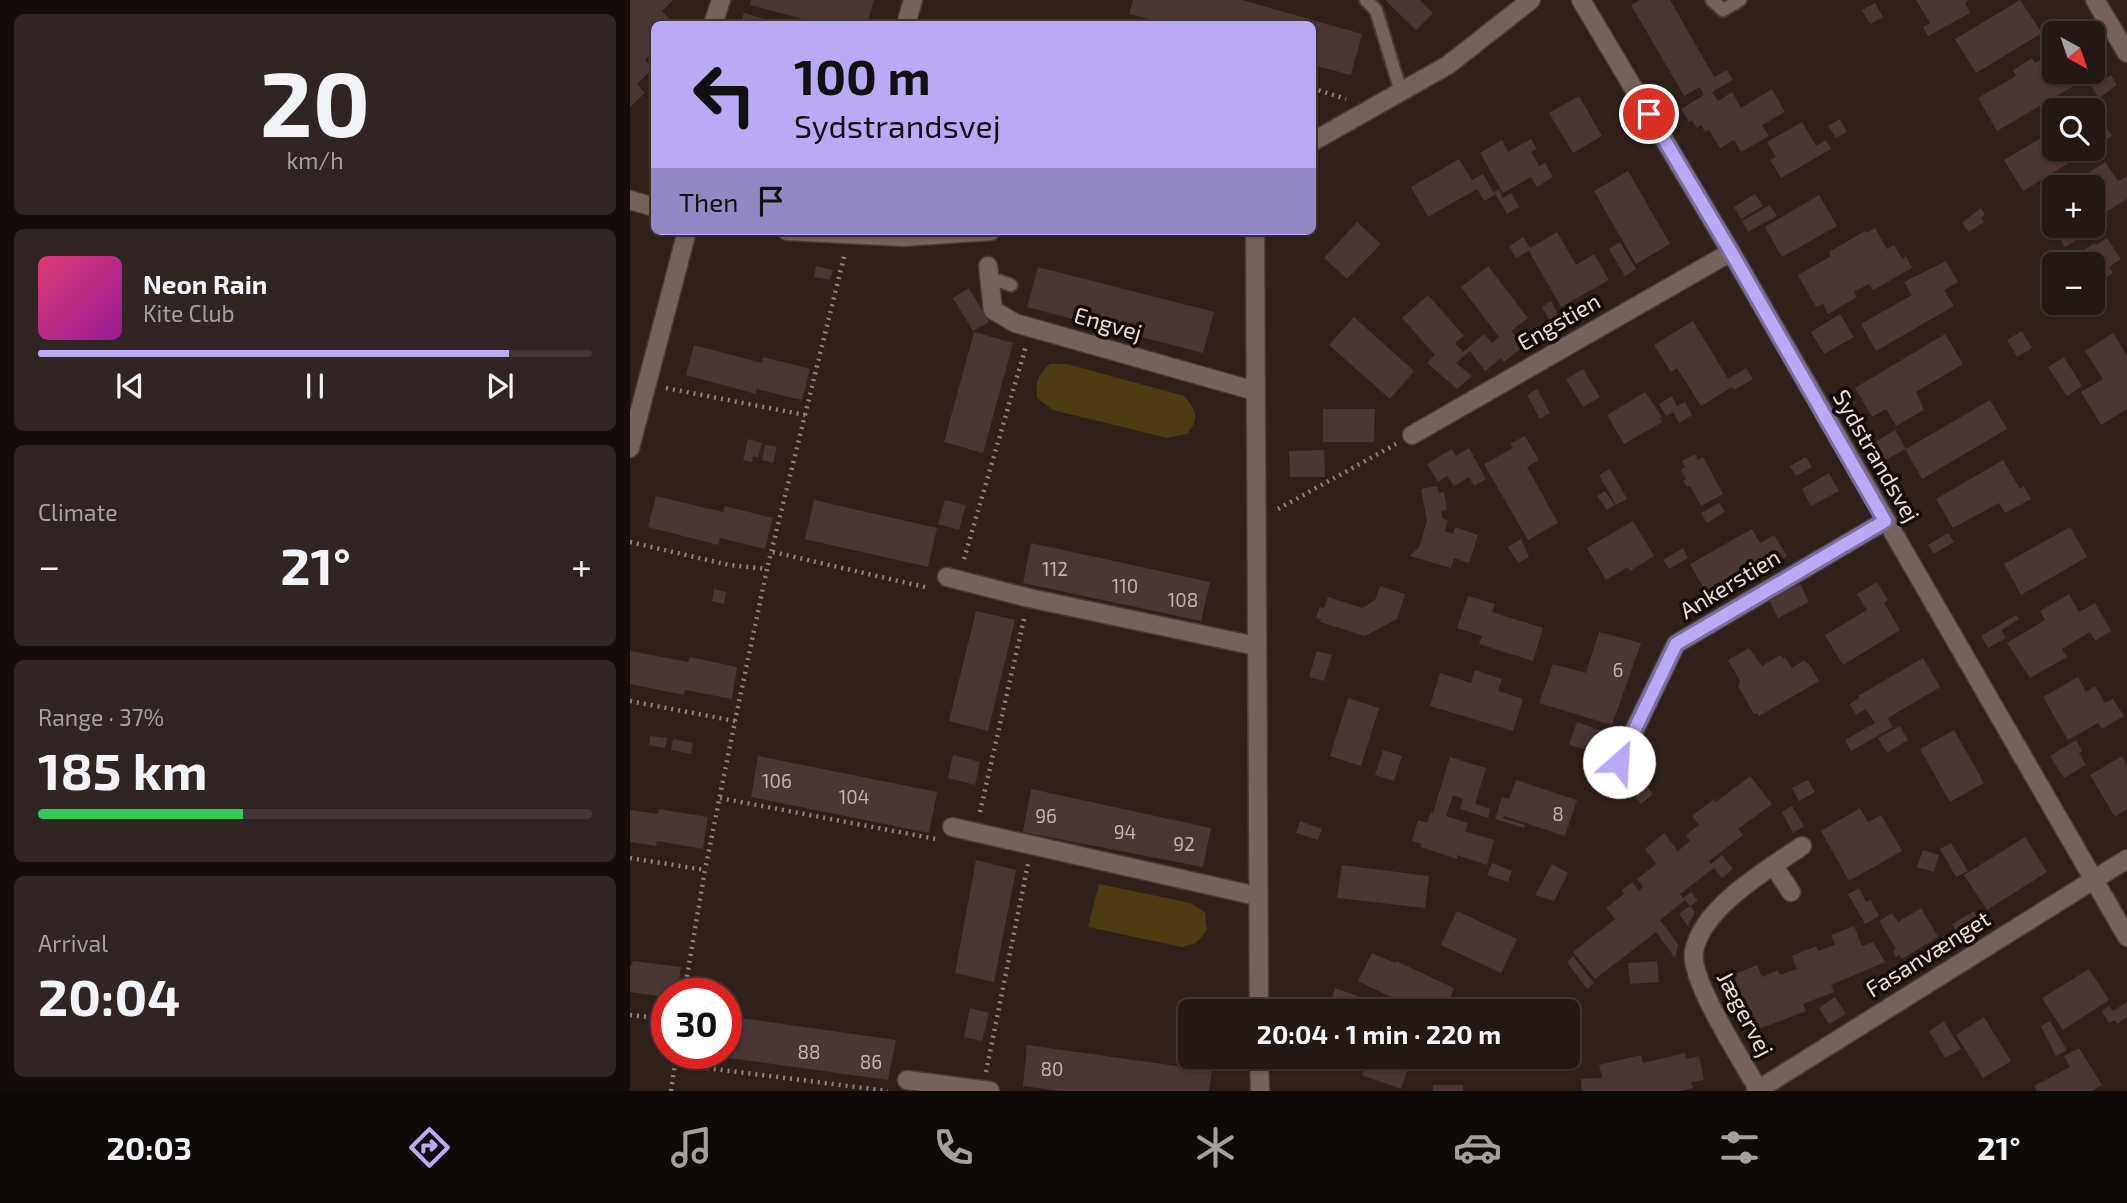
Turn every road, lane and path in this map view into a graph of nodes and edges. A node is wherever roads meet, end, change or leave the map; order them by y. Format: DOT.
graph roads {
  1 [pos="721,0"];
  2 [pos="913,0"];
  3 [pos="1366,0"];
  4 [pos="1531,0"];
  5 [pos="1581,0"];
  6 [pos="1712,0"];
  7 [pos="1740,0"];
  8 [pos="2095,0"];
  9 [pos="714,21"];
  10 [pos="907,21"];
  11 [pos="2127,53"];
  12 [pos="1401,92"];
  13 [pos="1316,140"];
  14 [pos="630,200"];
  15 [pos="651,206"];
  16 [pos="686,235"];
  17 [pos="848,235"];
  18 [pos="882,235"];
  19 [pos="933,235"];
  20 [pos="1255,235"];
  21 [pos="1731,252"];
  22 [pos="989,272"];
  23 [pos="1011,285"];
  24 [pos="1032,328"];
  25 [pos="646,384"];
  26 [pos="1255,391"];
  27 [pos="805,415"];
  28 [pos="1412,435"];
  29 [pos="630,448"];
  30 [pos="1885,521"];
  31 [pos="1256,522"];
  32 [pos="630,542"];
  33 [pos="773,552"];
  34 [pos="767,569"];
  35 [pos="952,579"];
  36 [pos="1029,598"];
  37 [pos="1256,646"];
  38 [pos="630,701"];
  39 [pos="734,721"];
  40 [pos="1619,762"];
  41 [pos="720,798"];
  42 [pos="951,827"];
  43 [pos="976,832"];
  44 [pos="1032,845"];
  45 [pos="1801,846"];
  46 [pos="630,858"];
  47 [pos="2127,859"];
  48 [pos="1773,866"];
  49 [pos="705,870"];
  50 [pos="2094,879"];
  51 [pos="1791,892"];
  52 [pos="1257,896"];
  53 [pos="2127,937"];
  54 [pos="687,978"];
  55 [pos="1259,999"];
  56 [pos="630,1015"];
  57 [pos="651,1017"];
  58 [pos="674,1069"];
  59 [pos="715,1069"];
  60 [pos="1259,1069"];
  61 [pos="907,1080"];
  62 [pos="986,1090"];
  63 [pos="1758,1090"];
  64 [pos="671,1091"];
  65 [pos="1260,1091"];
  1 -- 9 [label="street"];
  2 -- 10 [label="street"];
  3 -- 12 [label="lane"];
  4 -- 12 [label="street"];
  5 -- 21 [label="street, Sydstrandsvej"];
  6 -- 7 [label="lane"];
  8 -- 11 [label="street"];
  12 -- 13 [label="street"];
  14 -- 15 [label="street"];
  16 -- 25 [label="street"];
  17 -- 27 [label="path"];
  18 -- 19 [label="street"];
  20 -- 26 [label="street"];
  21 -- 28 [label="street, Engstien"];
  21 -- 30 [label="street, Sydstrandsvej"];
  22 -- 23 [label="lane"];
  22 -- 24 [label="street, Engvej"];
  24 -- 26 [label="street, Engvej"];
  24 -- 35 [label="path"];
  25 -- 27 [label="path"];
  25 -- 29 [label="street"];
  26 -- 31 [label="street"];
  27 -- 33 [label="path"];
  28 -- 31 [label="path"];
  30 -- 40 [label="street, Ankerstien"];
  30 -- 50 [label="street, Sydstrandsvej"];
  31 -- 37 [label="street"];
  32 -- 34 [label="path"];
  33 -- 34 [label="path"];
  33 -- 35 [label="path"];
  34 -- 39 [label="path"];
  35 -- 36 [label="street"];
  36 -- 37 [label="street"];
  36 -- 43 [label="path"];
  37 -- 52 [label="street"];
  38 -- 39 [label="path"];
  39 -- 41 [label="path"];
  41 -- 42 [label="path"];
  41 -- 49 [label="path"];
  42 -- 43 [label="street"];
  43 -- 44 [label="street"];
  44 -- 52 [label="street"];
  44 -- 62 [label="path"];
  45 -- 48 [label="street, Jægervej"];
  46 -- 49 [label="path"];
  47 -- 50 [label="street, Fasanvænget"];
  48 -- 51 [label="street"];
  48 -- 63 [label="street, Jægervej"];
  49 -- 54 [label="path"];
  50 -- 53 [label="street, Sydstrandsvej"];
  50 -- 63 [label="street, Fasanvænget"];
  52 -- 55 [label="street"];
  56 -- 57 [label="path"];
  58 -- 64 [label="path"];
  59 -- 61 [label="path"];
  60 -- 65 [label="street"];
  61 -- 62 [label="street"];
}
